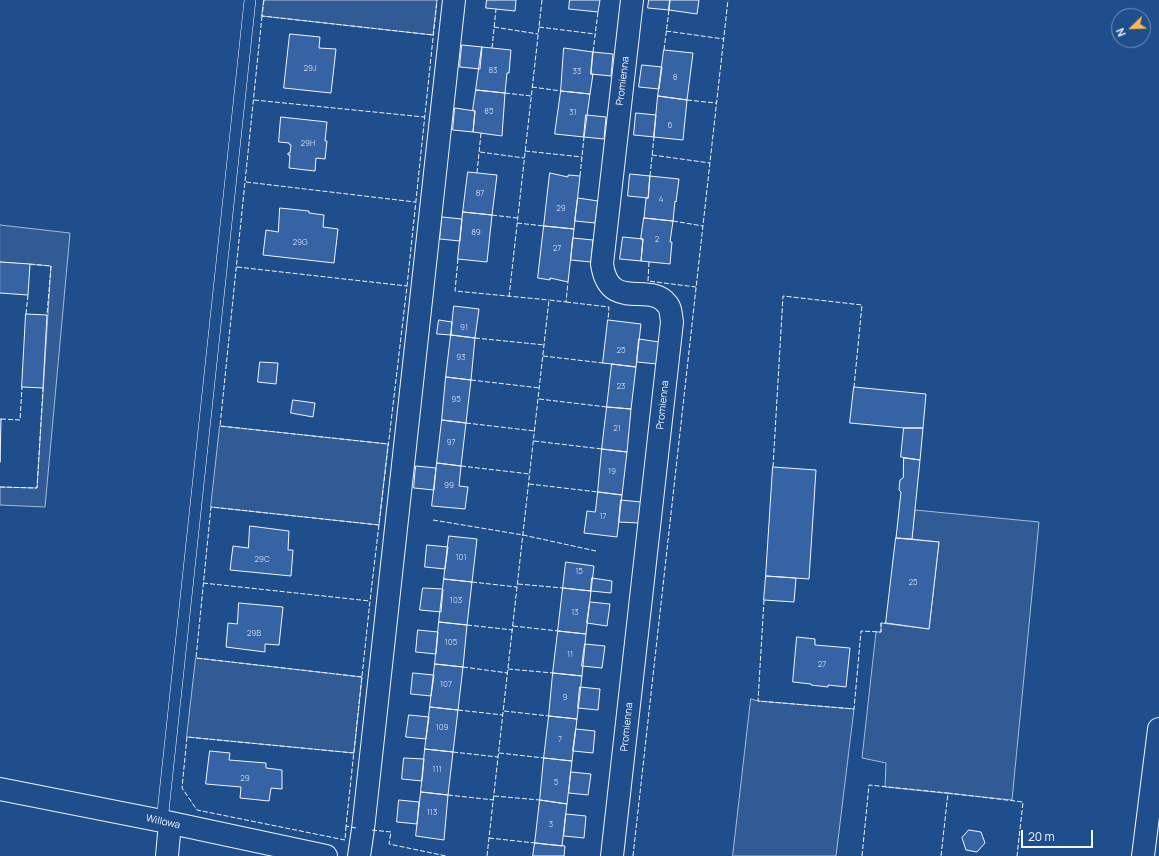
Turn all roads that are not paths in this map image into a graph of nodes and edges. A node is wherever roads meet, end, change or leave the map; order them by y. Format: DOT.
graph roads {
  1 [pos="250,0"];
  2 [pos="454,0"];
  3 [pos="632,0"];
  4 [pos="1159,730"];
  5 [pos="0,789"];
  6 [pos="166,822"];
  7 [pos="167,856"];
  8 [pos="326,856"];
  9 [pos="359,856"];
  10 [pos="612,856"];
  11 [pos="1143,856"];
  1 -- 6 [label="lane"];
  2 -- 9 [label="street"];
  3 -- 10 [label="street, Promienna"];
  4 -- 11 [label="street"];
  5 -- 6 [label="street, Willowa"];
  6 -- 7 [label="street"];
  6 -- 8 [label="street, Willowa"];
}
